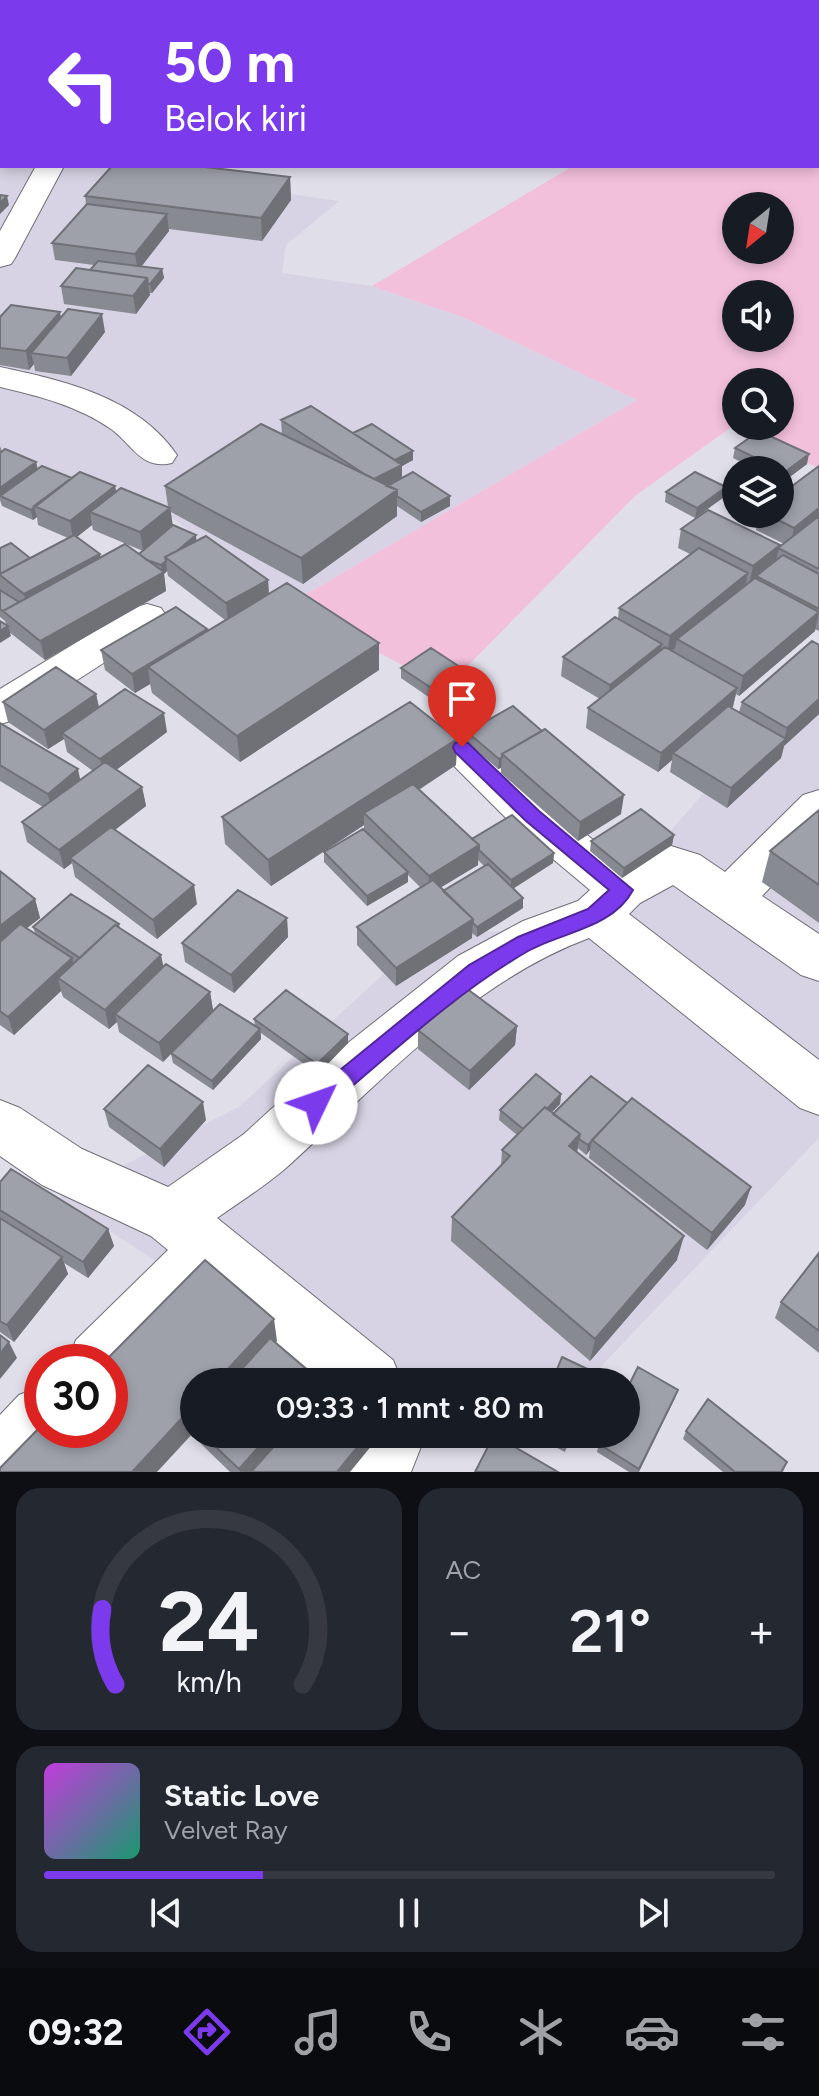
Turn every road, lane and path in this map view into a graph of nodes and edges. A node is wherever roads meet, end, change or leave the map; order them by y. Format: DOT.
graph roads {
  1 [pos="49,168"];
  2 [pos="0,258"];
  3 [pos="0,377"];
  4 [pos="159,455"];
  5 [pos="147,617"];
  6 [pos="0,709"];
  7 [pos="462,747"];
  8 [pos="819,807"];
  9 [pos="728,900"];
  10 [pos="609,902"];
  11 [pos="819,960"];
  12 [pos="819,1091"];
  13 [pos="0,1125"];
  14 [pos="191,1233"];
  15 [pos="111,1344"];
  16 [pos="354,1368"];
  17 [pos="24,1436"];
  18 [pos="388,1448"];
  19 [pos="0,1461"];
  20 [pos="374,1472"];
  1 -- 2 [label="street"];
  3 -- 4 [label="street"];
  5 -- 6 [label="street"];
  7 -- 10 [label="street"];
  8 -- 9 [label="street"];
  9 -- 10 [label="street"];
  9 -- 11 [label="street"];
  10 -- 12 [label="street"];
  10 -- 14 [label="street"];
  13 -- 14 [label="street"];
  14 -- 15 [label="street"];
  14 -- 16 [label="street"];
  17 -- 19 [label="street"];
  18 -- 20 [label="street"];
}
